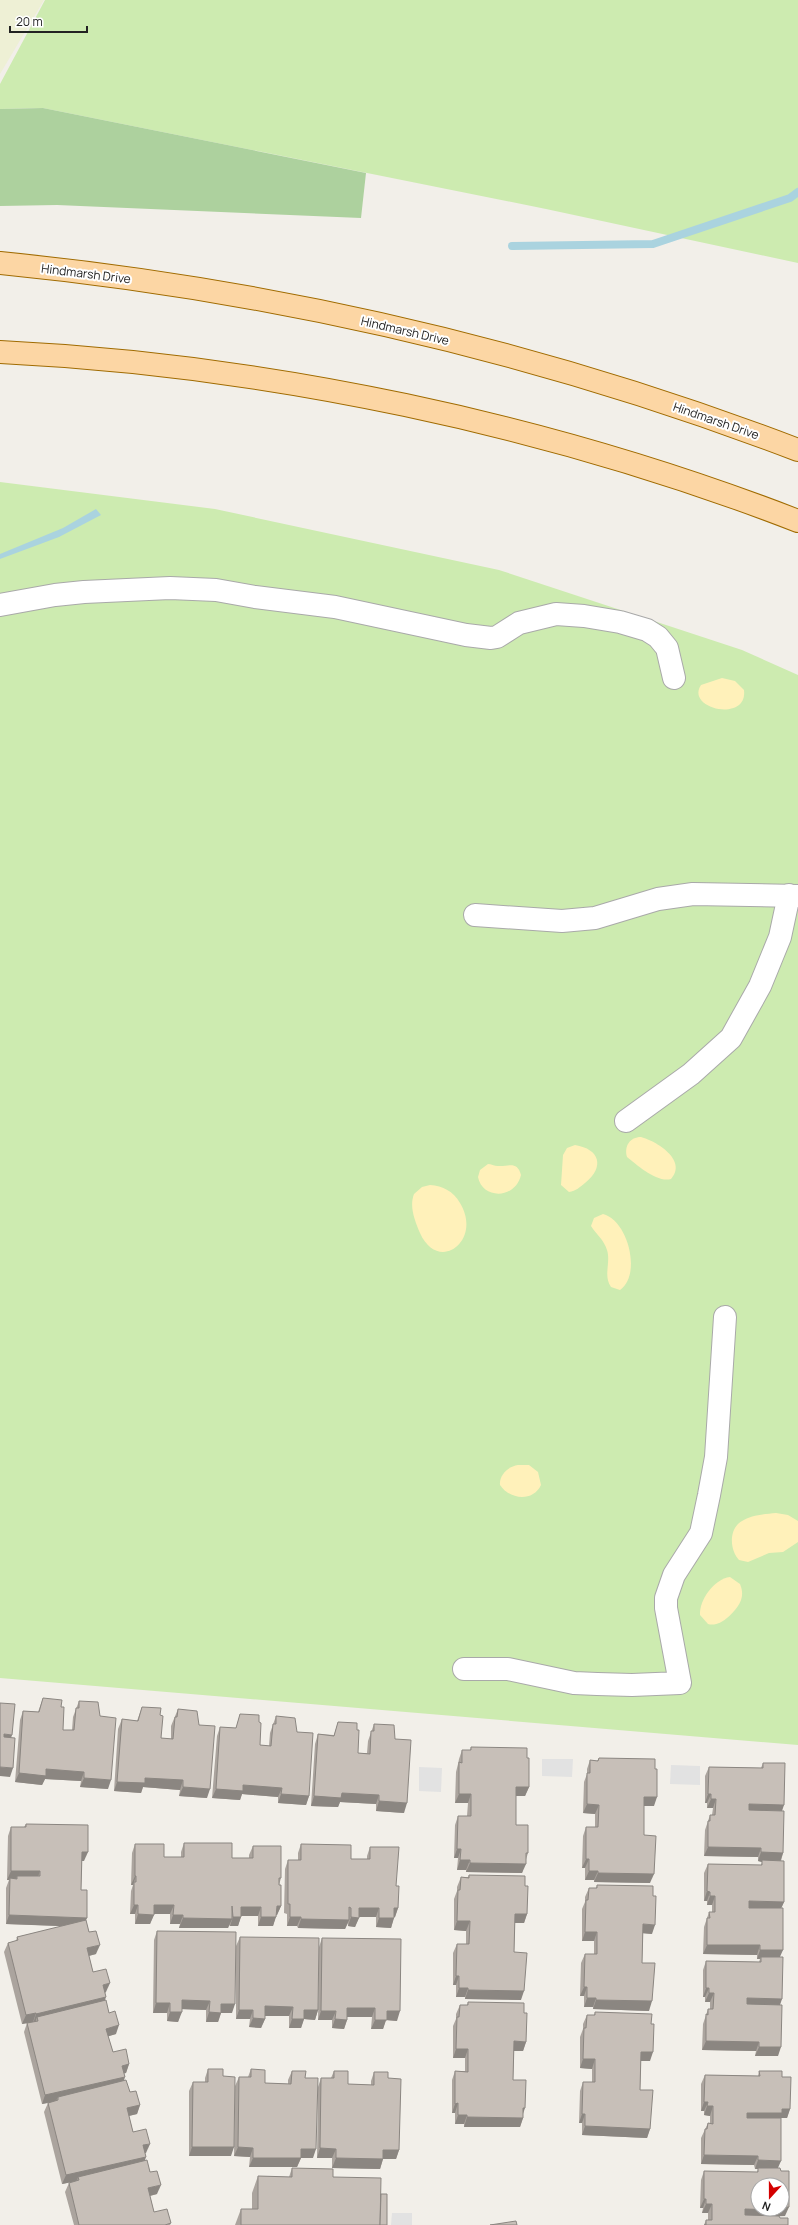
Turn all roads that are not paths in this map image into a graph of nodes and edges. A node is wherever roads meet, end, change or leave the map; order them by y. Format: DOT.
graph roads {
  1 [pos="0,264"];
  2 [pos="0,352"];
  3 [pos="798,450"];
  4 [pos="798,521"];
  5 [pos="0,605"];
  6 [pos="674,678"];
  7 [pos="793,896"];
  8 [pos="475,915"];
  9 [pos="626,1122"];
  10 [pos="725,1317"];
  11 [pos="464,1669"];
  1 -- 3 [label="main road, Hindmarsh Drive"];
  2 -- 4 [label="main road"];
  5 -- 6 [label="lane"];
  7 -- 8 [label="lane"];
  7 -- 9 [label="lane"];
  10 -- 11 [label="lane"];
}
